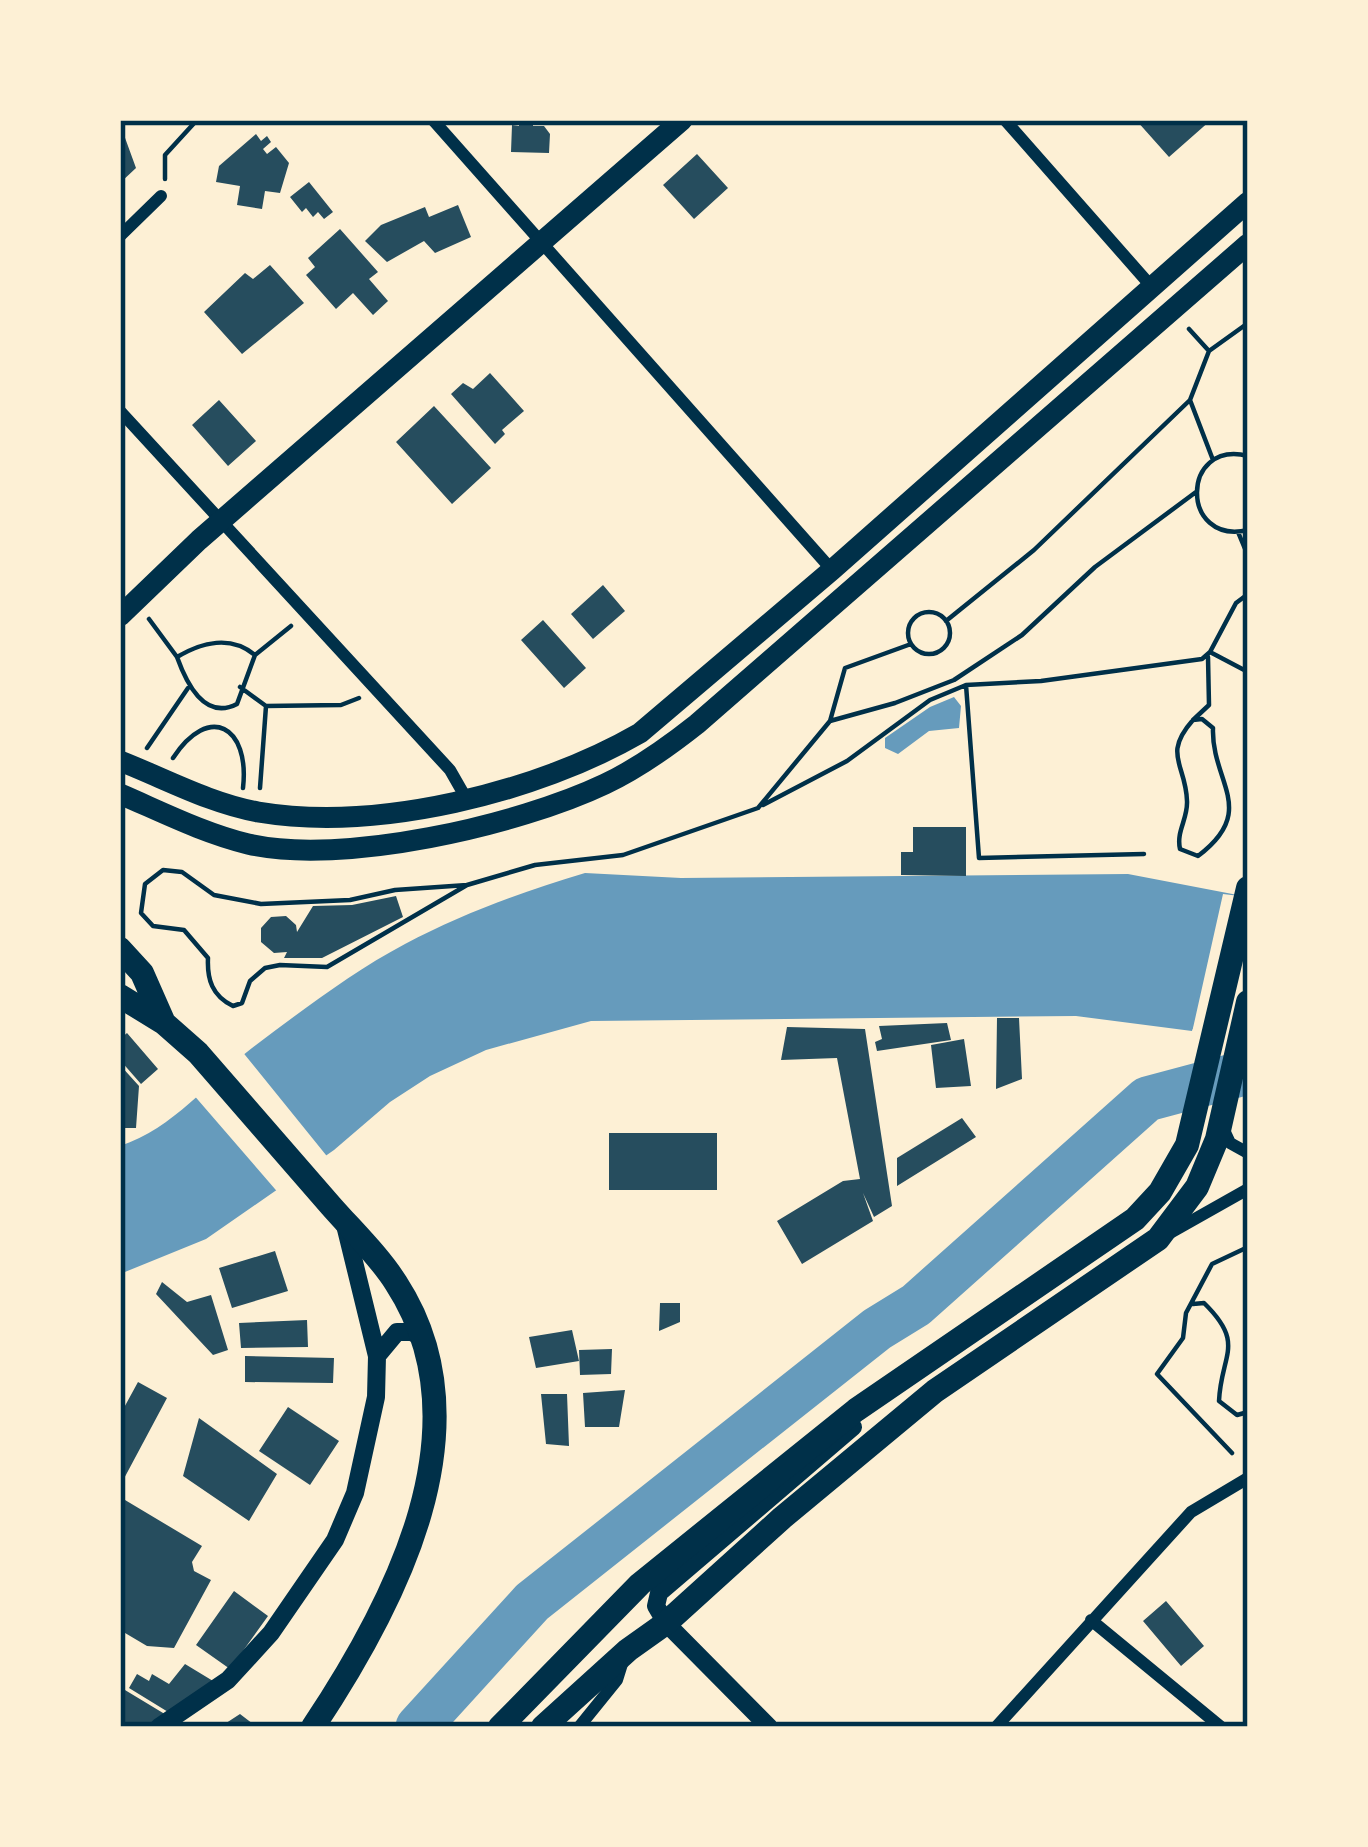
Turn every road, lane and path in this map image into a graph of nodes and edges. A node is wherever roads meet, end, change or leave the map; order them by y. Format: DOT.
graph roads {
  1 [pos="197,120"];
  2 [pos="433,120"];
  3 [pos="682,120"];
  4 [pos="1005,120"];
  5 [pos="160,196"];
  6 [pos="1248,202"];
  7 [pos="120,236"];
  8 [pos="1248,244"];
  9 [pos="541,245"];
  10 [pos="1151,286"];
  11 [pos="1173,309"];
  12 [pos="1248,323"];
  13 [pos="1209,351"];
  14 [pos="1190,400"];
  15 [pos="120,411"];
  16 [pos="1248,456"];
  17 [pos="1214,460"];
  18 [pos="1196,491"];
  19 [pos="223,521"];
  20 [pos="1248,530"];
  21 [pos="1238,532"];
  22 [pos="1248,556"];
  23 [pos="832,571"];
  24 [pos="851,593"];
  25 [pos="1248,594"];
  26 [pos="120,616"];
  27 [pos="148,618"];
  28 [pos="946,621"];
  29 [pos="291,626"];
  30 [pos="911,644"];
  31 [pos="255,655"];
  32 [pos="1209,655"];
  33 [pos="178,657"];
  34 [pos="1248,672"];
  35 [pos="966,685"];
  36 [pos="240,687"];
  37 [pos="188,688"];
  38 [pos="359,698"];
  39 [pos="266,706"];
  40 [pos="1193,720"];
  41 [pos="830,721"];
  42 [pos="146,748"];
  43 [pos="120,760"];
  44 [pos="171,760"];
  45 [pos="243,788"];
  46 [pos="260,791"];
  47 [pos="120,794"];
  48 [pos="466,798"];
  49 [pos="758,808"];
  50 [pos="472,826"];
  51 [pos="1144,854"];
  52 [pos="467,885"];
  53 [pos="1247,892"];
  54 [pos="120,949"];
  55 [pos="120,996"];
  56 [pos="1248,1003"];
  57 [pos="164,1023"];
  58 [pos="1219,1131"];
  59 [pos="1248,1153"];
  60 [pos="1248,1189"];
  61 [pos="344,1221"];
  62 [pos="1158,1239"];
  63 [pos="1248,1247"];
  64 [pos="1193,1304"];
  65 [pos="424,1338"];
  66 [pos="377,1356"];
  67 [pos="888,1388"];
  68 [pos="1248,1412"];
  69 [pos="1232,1453"];
  70 [pos="1248,1478"];
  71 [pos="1091,1620"];
  72 [pos="666,1623"];
  73 [pos="628,1650"];
  74 [pos="158,1727"];
  75 [pos="313,1727"];
  76 [pos="500,1727"];
  77 [pos="543,1727"];
  78 [pos="580,1727"];
  79 [pos="769,1727"];
  80 [pos="996,1727"];
  81 [pos="1221,1727"];
  1 -- 5 [label="path"];
  2 -- 9 [label="street"];
  3 -- 9 [label="main road"];
  4 -- 10 [label="street"];
  5 -- 7 [label="street"];
  6 -- 10 [label="main road"];
  8 -- 11 [label="main road"];
  9 -- 19 [label="main road"];
  9 -- 23 [label="street"];
  10 -- 11 [label="main road"];
  10 -- 23 [label="main road"];
  11 -- 13 [label="path"];
  11 -- 24 [label="main road"];
  12 -- 13 [label="path"];
  13 -- 14 [label="path"];
  14 -- 17 [label="path"];
  14 -- 28 [label="path"];
  15 -- 19 [label="street"];
  16 -- 17 [label="path"];
  17 -- 18 [label="path"];
  18 -- 21 [label="path"];
  18 -- 41 [label="path"];
  19 -- 26 [label="main road"];
  19 -- 48 [label="street"];
  20 -- 21 [label="path"];
  21 -- 22 [label="path"];
  23 -- 24 [label="main road"];
  23 -- 48 [label="main road"];
  24 -- 50 [label="main road"];
  25 -- 32 [label="path"];
  27 -- 33 [label="path"];
  28 -- 30 [label="path"];
  28 -- 30 [label="path"];
  29 -- 31 [label="path"];
  30 -- 41 [label="path"];
  31 -- 33 [label="path"];
  31 -- 36 [label="path"];
  32 -- 34 [label="path"];
  32 -- 35 [label="path"];
  32 -- 40 [label="path"];
  33 -- 37 [label="path"];
  35 -- 49 [label="path"];
  35 -- 51 [label="path"];
  36 -- 37 [label="path"];
  36 -- 39 [label="path"];
  37 -- 42 [label="path"];
  38 -- 39 [label="path"];
  39 -- 46 [label="path"];
  40 -- 40 [label="path"];
  41 -- 49 [label="path"];
  43 -- 48 [label="main road"];
  44 -- 45 [label="path"];
  47 -- 50 [label="main road"];
  48 -- 50 [label="street"];
  49 -- 52 [label="path"];
  52 -- 52 [label="path"];
  53 -- 67 [label="main road"];
  54 -- 57 [label="main road"];
  55 -- 57 [label="main road"];
  56 -- 58 [label="main road"];
  57 -- 61 [label="main road"];
  58 -- 59 [label="street"];
  58 -- 62 [label="main road"];
  60 -- 62 [label="street"];
  61 -- 65 [label="main road"];
  61 -- 66 [label="street"];
  62 -- 72 [label="main road"];
  63 -- 64 [label="path"];
  64 -- 68 [label="path"];
  64 -- 69 [label="path"];
  65 -- 66 [label="street"];
  65 -- 75 [label="main road"];
  66 -- 74 [label="street"];
  67 -- 72 [label="street"];
  67 -- 76 [label="main road"];
  70 -- 71 [label="street"];
  71 -- 80 [label="street"];
  71 -- 81 [label="street"];
  72 -- 73 [label="main road"];
  72 -- 79 [label="street"];
  73 -- 77 [label="main road"];
  73 -- 78 [label="street"];
}
